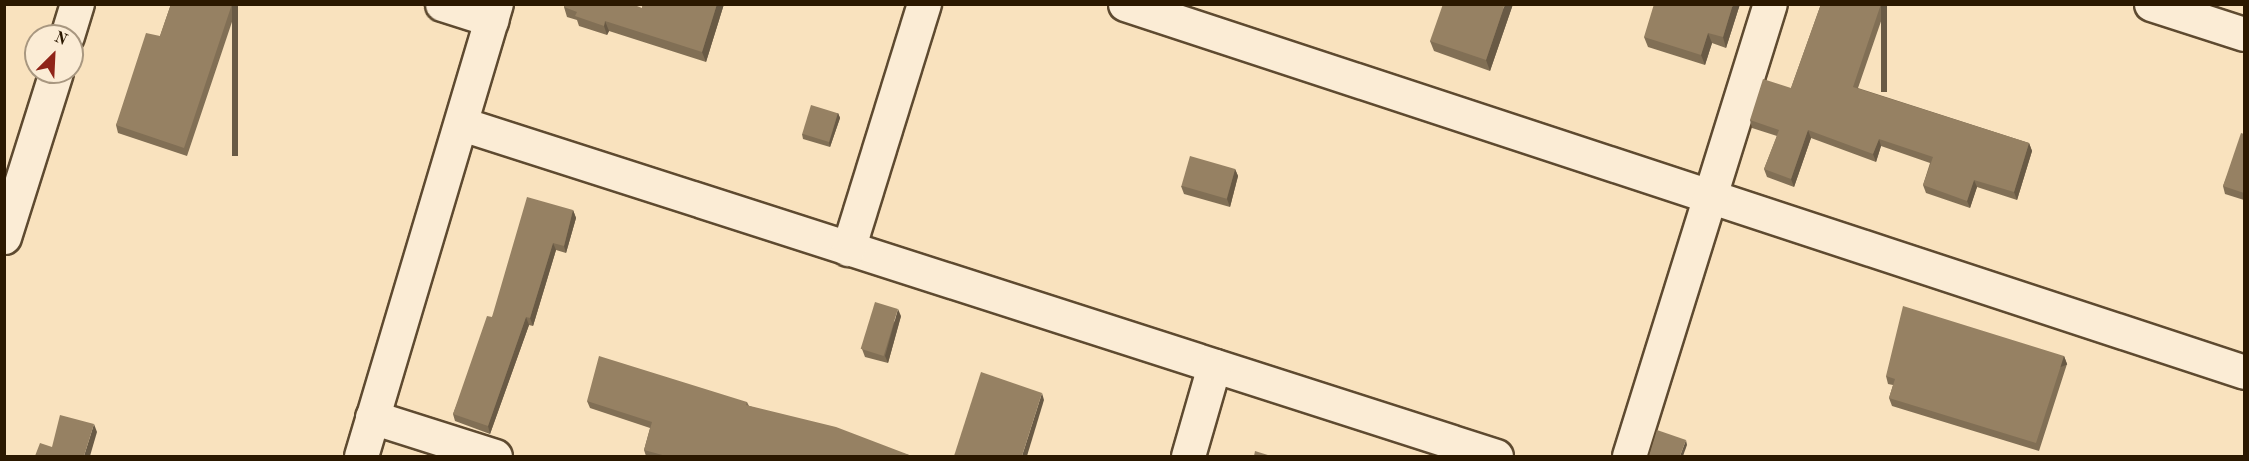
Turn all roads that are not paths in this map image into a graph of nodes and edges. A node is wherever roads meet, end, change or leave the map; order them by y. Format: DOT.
graph roads {
  1 [pos="77,4"];
  2 [pos="442,4"];
  3 [pos="924,4"];
  4 [pos="1125,4"];
  5 [pos="1770,4"];
  6 [pos="2151,4"];
  7 [pos="494,12"];
  8 [pos="71,24"];
  9 [pos="2244,34"];
  10 [pos="52,84"];
  11 [pos="462,124"];
  12 [pos="1710,196"];
  13 [pos="7,222"];
  14 [pos="848,249"];
  15 [pos="1214,366"];
  16 [pos="2244,372"];
  17 [pos="372,417"];
  18 [pos="361,456"];
  19 [pos="495,456"];
  20 [pos="1188,456"];
  21 [pos="1496,456"];
  22 [pos="1629,456"];
  1 -- 8 [label="street"];
  2 -- 7 [label="street"];
  3 -- 14 [label="street"];
  4 -- 12 [label="street"];
  5 -- 12 [label="street"];
  6 -- 9 [label="street"];
  7 -- 11 [label="street"];
  10 -- 13 [label="street"];
  11 -- 14 [label="street"];
  11 -- 17 [label="street"];
  12 -- 16 [label="street"];
  12 -- 22 [label="street"];
  14 -- 15 [label="street"];
  15 -- 20 [label="street"];
  15 -- 21 [label="street"];
  17 -- 18 [label="street"];
  17 -- 19 [label="street"];
}
